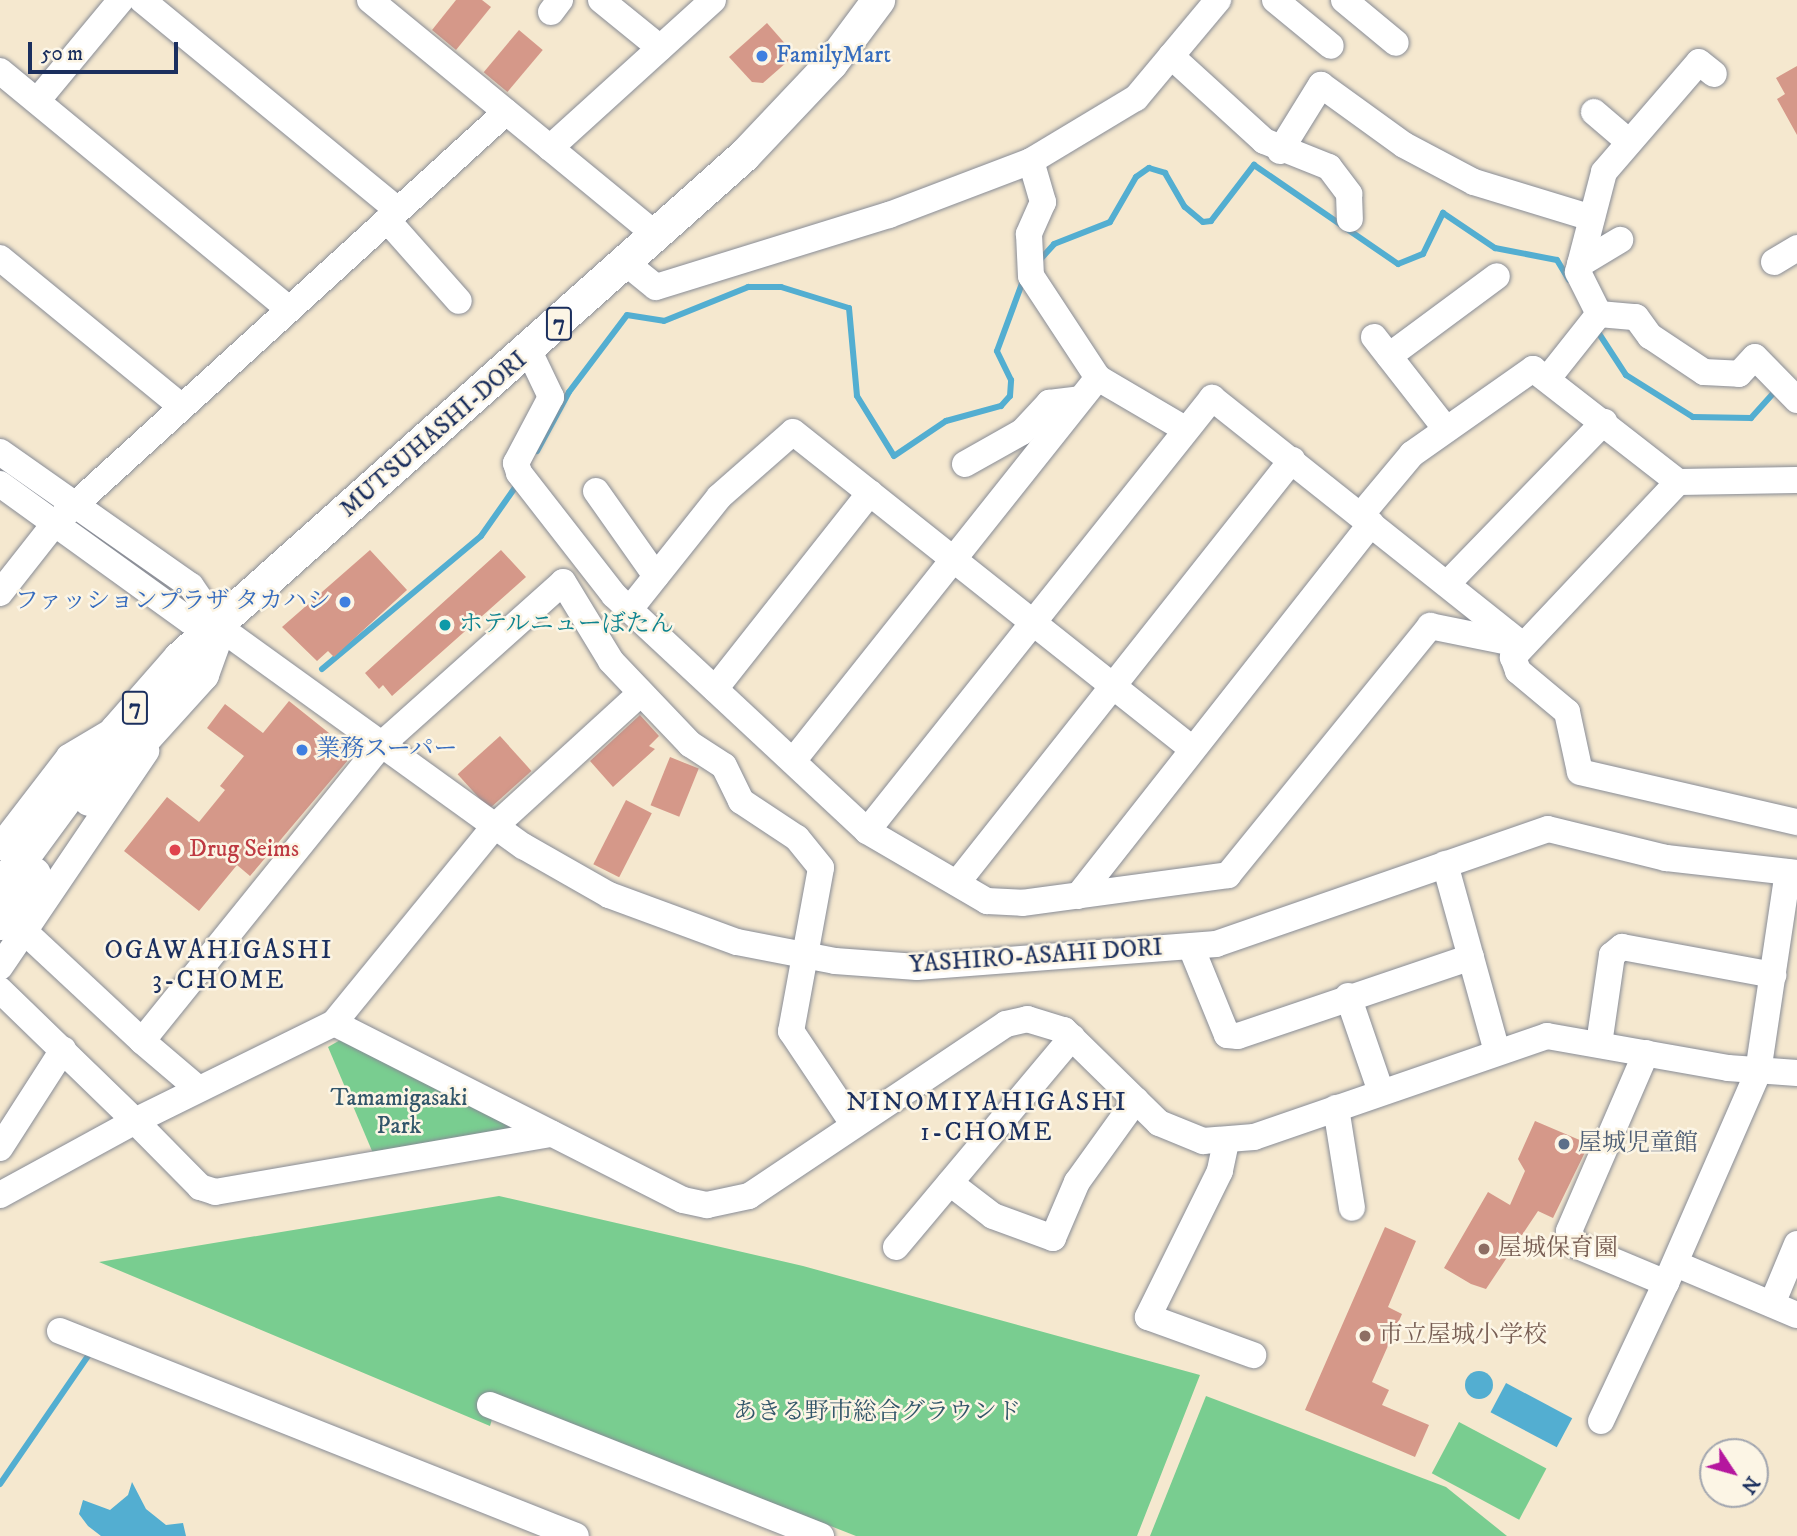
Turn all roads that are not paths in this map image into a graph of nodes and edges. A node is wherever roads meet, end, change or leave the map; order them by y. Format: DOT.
graph roads {
  1 [pos="121,0"];
  2 [pos="142,0"];
  3 [pos="370,0"];
  4 [pos="601,0"];
  5 [pos="713,0"];
  6 [pos="1218,0"];
  7 [pos="1275,0"];
  8 [pos="1344,0"];
  9 [pos="875,1"];
  10 [pos="1396,43"];
  11 [pos="1331,46"];
  12 [pos="660,48"];
  13 [pos="1171,56"];
  14 [pos="0,71"];
  15 [pos="1714,74"];
  16 [pos="37,101"];
  17 [pos="506,112"];
  18 [pos="1594,112"];
  19 [pos="1629,142"];
  20 [pos="551,148"];
  21 [pos="1280,150"];
  22 [pos="1031,161"];
  23 [pos="392,215"];
  24 [pos="1592,218"];
  25 [pos="1350,219"];
  26 [pos="656,235"];
  27 [pos="1620,240"];
  28 [pos="1797,248"];
  29 [pos="0,258"];
  30 [pos="1774,262"];
  31 [pos="626,263"];
  32 [pos="1580,264"];
  33 [pos="1497,276"];
  34 [pos="459,301"];
  35 [pos="289,309"];
  36 [pos="1593,321"];
  37 [pos="529,351"];
  38 [pos="1549,377"];
  39 [pos="1098,379"];
  40 [pos="1786,389"];
  41 [pos="1080,398"];
  42 [pos="181,407"];
  43 [pos="1604,422"];
  44 [pos="1185,429"];
  45 [pos="1446,429"];
  46 [pos="0,452"];
  47 [pos="1292,460"];
  48 [pos="965,464"];
  49 [pos="1797,480"];
  50 [pos="1678,482"];
  51 [pos="0,484"];
  52 [pos="596,491"];
  53 [pos="870,493"];
  54 [pos="75,504"];
  55 [pos="1366,519"];
  56 [pos="55,523"];
  57 [pos="951,558"];
  58 [pos="656,576"];
  59 [pos="1453,588"];
  60 [pos="0,593"];
  61 [pos="630,609"];
  62 [pos="1031,620"];
  63 [pos="1430,626"];
  64 [pos="219,627"];
  65 [pos="1523,645"];
  66 [pos="1113,685"];
  67 [pos="715,688"];
  68 [pos="641,693"];
  69 [pos="170,710"];
  70 [pos="116,730"];
  71 [pos="381,745"];
  72 [pos="1191,748"];
  73 [pos="793,761"];
  74 [pos="71,805"];
  75 [pos="1797,822"];
  76 [pos="494,827"];
  77 [pos="867,831"];
  78 [pos="0,847"];
  79 [pos="1445,864"];
  80 [pos="1793,872"];
  81 [pos="957,883"];
  82 [pos="0,888"];
  83 [pos="1079,896"];
  84 [pos="12,927"];
  85 [pos="1191,947"];
  86 [pos="806,956"];
  87 [pos="1471,957"];
  88 [pos="0,967"];
  89 [pos="1773,975"];
  90 [pos="0,990"];
  91 [pos="1348,996"];
  92 [pos="334,1023"];
  93 [pos="1072,1037"];
  94 [pos="142,1041"];
  95 [pos="1599,1044"];
  96 [pos="63,1050"];
  97 [pos="1497,1051"];
  98 [pos="1646,1053"];
  99 [pos="1758,1072"];
  100 [pos="1797,1073"];
  101 [pos="196,1087"];
  102 [pos="1381,1092"];
  103 [pos="1136,1100"];
  104 [pos="1336,1108"];
  105 [pos="135,1121"];
  106 [pos="854,1125"];
  107 [pos="552,1134"];
  108 [pos="1226,1142"];
  109 [pos="0,1148"];
  110 [pos="950,1183"];
  111 [pos="0,1195"];
  112 [pos="1352,1208"];
  113 [pos="1797,1244"];
  114 [pos="897,1247"];
  115 [pos="1671,1273"];
  116 [pos="1772,1304"];
  117 [pos="1797,1315"];
  118 [pos="60,1331"];
  119 [pos="1253,1355"];
  120 [pos="490,1405"];
  121 [pos="1601,1421"];
  122 [pos="576,1536"];
  123 [pos="821,1536"];
  1 -- 16 [label="street"];
  2 -- 23 [label="street"];
  3 -- 17 [label="street"];
  4 -- 12 [label="street"];
  5 -- 12 [label="street"];
  6 -- 13 [label="street"];
  7 -- 11 [label="street"];
  8 -- 10 [label="street"];
  9 -- 26 [label="main road, MUTSUHASHI-DORI / 7"];
  12 -- 20 [label="street"];
  13 -- 21 [label="street"];
  13 -- 22 [label="street"];
  14 -- 16 [label="street"];
  15 -- 19 [label="street"];
  16 -- 35 [label="street"];
  17 -- 20 [label="street"];
  17 -- 23 [label="street"];
  18 -- 19 [label="street"];
  19 -- 24 [label="street"];
  20 -- 26 [label="street"];
  21 -- 24 [label="street"];
  21 -- 25 [label="street"];
  22 -- 31 [label="street"];
  22 -- 39 [label="street"];
  23 -- 34 [label="street"];
  23 -- 35 [label="street"];
  24 -- 32 [label="street"];
  26 -- 31 [label="main road, MUTSUHASHI-DORI / 7"];
  27 -- 32 [label="street"];
  28 -- 30 [label="street"];
  29 -- 42 [label="street"];
  31 -- 37 [label="main road, MUTSUHASHI-DORI / 7"];
  32 -- 36 [label="street"];
  33 -- 45 [label="street"];
  35 -- 42 [label="street"];
  36 -- 38 [label="street"];
  36 -- 40 [label="street"];
  37 -- 61 [label="street"];
  37 -- 64 [label="main road, MUTSUHASHI-DORI / 7"];
  38 -- 43 [label="street"];
  38 -- 45 [label="street"];
  39 -- 41 [label="street"];
  39 -- 44 [label="street"];
  41 -- 48 [label="street"];
  41 -- 57 [label="street"];
  42 -- 54 [label="street"];
  43 -- 50 [label="street"];
  43 -- 59 [label="street"];
  44 -- 47 [label="street"];
  44 -- 62 [label="street"];
  45 -- 55 [label="street"];
  46 -- 54 [label="street"];
  47 -- 55 [label="street"];
  47 -- 66 [label="street"];
  49 -- 50 [label="street"];
  50 -- 65 [label="street"];
  51 -- 56 [label="street"];
  52 -- 58 [label="street"];
  53 -- 57 [label="street"];
  53 -- 58 [label="street"];
  53 -- 67 [label="street"];
  54 -- 56 [label="street"];
  54 -- 64 [label="street"];
  55 -- 59 [label="street"];
  55 -- 72 [label="street"];
  56 -- 60 [label="street"];
  56 -- 64 [label="street"];
  57 -- 62 [label="street"];
  57 -- 73 [label="street"];
  58 -- 61 [label="street"];
  59 -- 63 [label="street"];
  59 -- 65 [label="street"];
  61 -- 67 [label="street"];
  62 -- 66 [label="street"];
  62 -- 77 [label="street"];
  63 -- 65 [label="street"];
  63 -- 83 [label="street"];
  64 -- 69 [label="main road, 7"];
  64 -- 70 [label="main road, 7"];
  64 -- 71 [label="street, YASHIRO-ASAHI DORI"];
  65 -- 75 [label="street"];
  66 -- 72 [label="street"];
  66 -- 81 [label="street"];
  67 -- 73 [label="street"];
  68 -- 71 [label="street"];
  68 -- 76 [label="street"];
  68 -- 86 [label="street"];
  69 -- 74 [label="main road, 7"];
  69 -- 84 [label="street"];
  70 -- 74 [label="main road, 7"];
  70 -- 78 [label="street"];
  71 -- 76 [label="street, YASHIRO-ASAHI DORI"];
  71 -- 94 [label="street"];
  72 -- 83 [label="street"];
  73 -- 77 [label="street"];
  74 -- 82 [label="main road, 7"];
  74 -- 84 [label="main road, 7"];
  76 -- 86 [label="street, YASHIRO-ASAHI DORI"];
  76 -- 92 [label="street"];
  77 -- 81 [label="street"];
  79 -- 80 [label="street, YASHIRO-ASAHI DORI"];
  79 -- 85 [label="street, YASHIRO-ASAHI DORI"];
  79 -- 87 [label="street"];
  80 -- 89 [label="street"];
  81 -- 83 [label="street"];
  84 -- 88 [label="street"];
  84 -- 94 [label="street"];
  85 -- 86 [label="street, YASHIRO-ASAHI DORI"];
  85 -- 91 [label="street"];
  86 -- 106 [label="street"];
  87 -- 91 [label="street"];
  87 -- 97 [label="street"];
  89 -- 95 [label="street"];
  89 -- 99 [label="street"];
  90 -- 96 [label="street"];
  91 -- 102 [label="street"];
  92 -- 101 [label="street"];
  92 -- 107 [label="street"];
  93 -- 103 [label="street"];
  93 -- 106 [label="street"];
  93 -- 110 [label="street"];
  94 -- 101 [label="street"];
  95 -- 97 [label="street"];
  95 -- 98 [label="street"];
  96 -- 105 [label="street"];
  96 -- 109 [label="street"];
  97 -- 102 [label="street"];
  98 -- 99 [label="street"];
  98 -- 115 [label="street"];
  99 -- 100 [label="street"];
  99 -- 115 [label="street"];
  101 -- 105 [label="street"];
  102 -- 104 [label="street"];
  103 -- 108 [label="street"];
  103 -- 110 [label="street"];
  104 -- 108 [label="street"];
  104 -- 112 [label="street"];
  105 -- 107 [label="street"];
  105 -- 111 [label="street"];
  106 -- 107 [label="street"];
  108 -- 119 [label="street"];
  110 -- 114 [label="street"];
  113 -- 116 [label="street"];
  115 -- 116 [label="street"];
  115 -- 121 [label="street"];
  116 -- 117 [label="street"];
  118 -- 122 [label="street"];
  120 -- 123 [label="street"];
}
